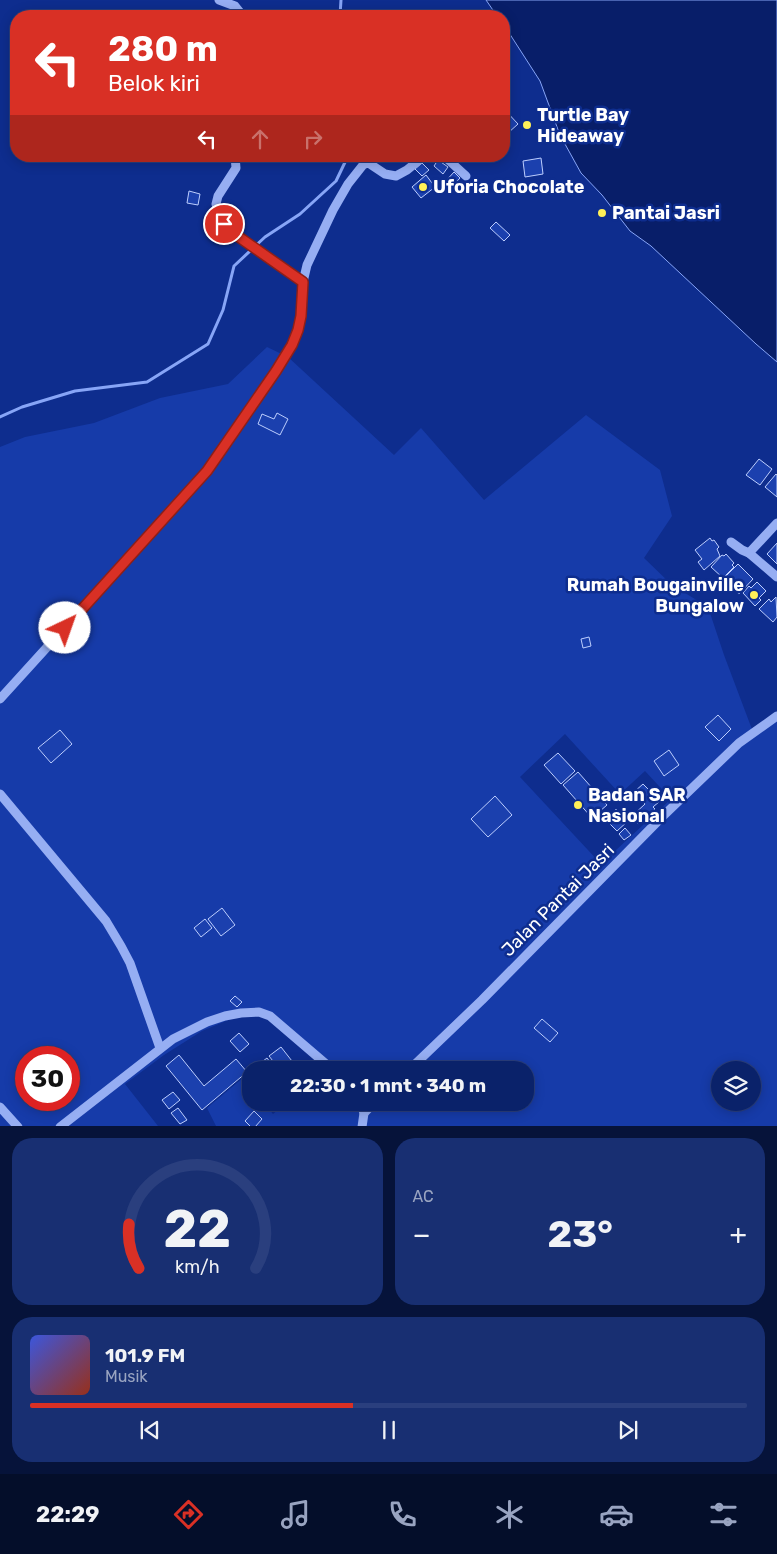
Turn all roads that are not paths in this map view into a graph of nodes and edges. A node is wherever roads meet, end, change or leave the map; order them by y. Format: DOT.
graph roads {
  1 [pos="219,0"];
  2 [pos="238,10"];
  3 [pos="236,162"];
  4 [pos="417,162"];
  5 [pos="451,162"];
  6 [pos="466,176"];
  7 [pos="303,282"];
  8 [pos="777,523"];
  9 [pos="731,542"];
  10 [pos="749,553"];
  11 [pos="777,577"];
  12 [pos="0,698"];
  13 [pos="777,716"];
  14 [pos="0,794"];
  15 [pos="160,1048"];
  16 [pos="322,1061"];
  17 [pos="418,1061"];
  18 [pos="0,1107"];
  19 [pos="364,1113"];
  20 [pos="3,1117"];
  21 [pos="18,1126"];
  22 [pos="60,1126"];
  23 [pos="362,1126"];
  1 -- 2 [label="street"];
  3 -- 7 [label="street"];
  4 -- 7 [label="street"];
  5 -- 6 [label="street"];
  7 -- 12 [label="street"];
  8 -- 10 [label="street"];
  9 -- 10 [label="street"];
  10 -- 11 [label="street"];
  13 -- 17 [label="street, Jalan Pantai Jasri"];
  14 -- 15 [label="street"];
  15 -- 16 [label="street"];
  15 -- 22 [label="street"];
  18 -- 20 [label="street"];
  19 -- 23 [label="street"];
  20 -- 21 [label="street"];
}
